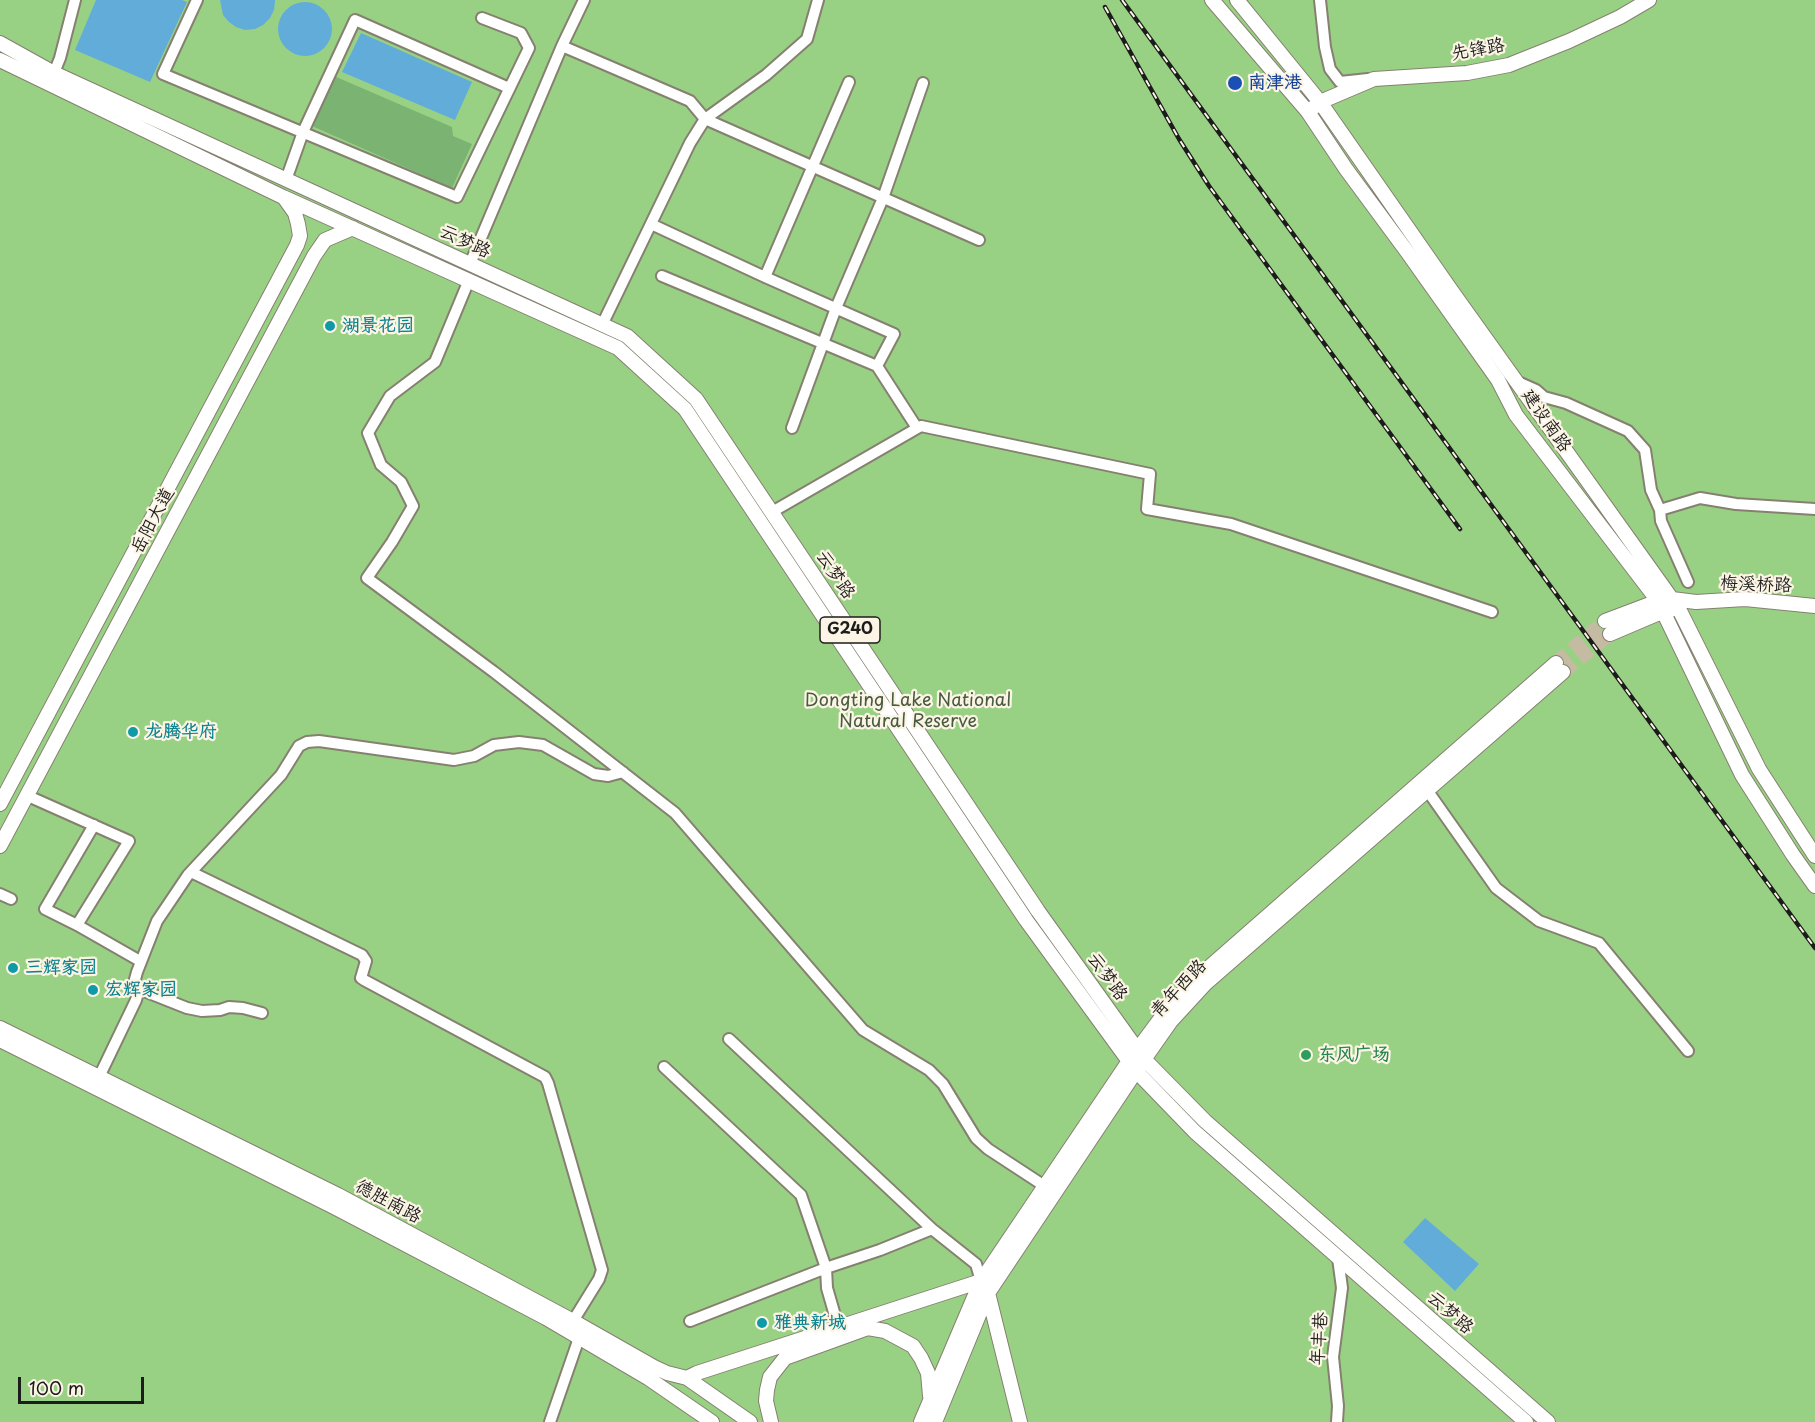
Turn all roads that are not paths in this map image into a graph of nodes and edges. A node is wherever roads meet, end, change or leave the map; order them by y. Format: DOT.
graph roads {
  1 [pos="75,0"];
  2 [pos="197,0"];
  3 [pos="584,0"];
  4 [pos="818,0"];
  5 [pos="1212,0"];
  6 [pos="1237,0"];
  7 [pos="1320,0"];
  8 [pos="1649,0"];
  9 [pos="482,18"];
  10 [pos="0,44"];
  11 [pos="562,46"];
  12 [pos="0,60"];
  13 [pos="54,73"];
  14 [pos="1374,78"];
  15 [pos="849,82"];
  16 [pos="923,83"];
  17 [pos="509,88"];
  18 [pos="1320,102"];
  19 [pos="1308,112"];
  20 [pos="705,118"];
  21 [pos="303,132"];
  22 [pos="813,168"];
  23 [pos="286,180"];
  24 [pos="283,197"];
  25 [pos="883,198"];
  26 [pos="651,224"];
  27 [pos="353,228"];
  28 [pos="979,240"];
  29 [pos="470,264"];
  30 [pos="662,276"];
  31 [pos="765,277"];
  32 [pos="470,280"];
  33 [pos="836,308"];
  34 [pos="602,325"];
  35 [pos="823,343"];
  36 [pos="877,366"];
  37 [pos="1517,382"];
  38 [pos="792,428"];
  39 [pos="917,428"];
  40 [pos="1815,509"];
  41 [pos="1660,510"];
  42 [pos="772,512"];
  43 [pos="1688,582"];
  44 [pos="1668,605"];
  45 [pos="1815,606"];
  46 [pos="1492,612"];
  47 [pos="1607,628"];
  48 [pos="623,772"];
  49 [pos="5,781"];
  50 [pos="1427,790"];
  51 [pos="28,796"];
  52 [pos="0,804"];
  53 [pos="94,825"];
  54 [pos="0,846"];
  55 [pos="1815,856"];
  56 [pos="191,872"];
  57 [pos="1815,886"];
  58 [pos="0,894"];
  59 [pos="11,899"];
  60 [pos="36,910"];
  61 [pos="77,925"];
  62 [pos="140,961"];
  63 [pos="139,990"];
  64 [pos="262,1013"];
  65 [pos="0,1028"];
  66 [pos="729,1039"];
  67 [pos="0,1040"];
  68 [pos="1688,1052"];
  69 [pos="1137,1060"];
  70 [pos="664,1067"];
  71 [pos="99,1077"];
  72 [pos="1046,1187"];
  73 [pos="932,1229"];
  74 [pos="1338,1258"];
  75 [pos="826,1268"];
  76 [pos="985,1287"];
  77 [pos="573,1320"];
  78 [pos="690,1321"];
  79 [pos="838,1326"];
  80 [pos="579,1338"];
  81 [pos="687,1378"];
  82 [pos="930,1401"];
  83 [pos="550,1422"];
  84 [pos="712,1422"];
  85 [pos="750,1422"];
  86 [pos="771,1422"];
  87 [pos="921,1422"];
  88 [pos="935,1422"];
  89 [pos="1020,1422"];
  90 [pos="1337,1422"];
  91 [pos="1526,1422"];
  92 [pos="1548,1422"];
  1 -- 13 [label="street"];
  2 -- 21 [label="street"];
  3 -- 11 [label="street"];
  4 -- 20 [label="street"];
  5 -- 19 [label="main road, 建设南路"];
  6 -- 18 [label="main road, 建设南路"];
  7 -- 14 [label="street"];
  8 -- 14 [label="main road, 先锋路"];
  9 -- 17 [label="street"];
  10 -- 13 [label="main road, 云梦路 / G240"];
  11 -- 20 [label="street"];
  11 -- 29 [label="street"];
  12 -- 24 [label="main road, G240"];
  13 -- 23 [label="main road, 云梦路 / G240"];
  14 -- 18 [label="main road, 先锋路"];
  15 -- 22 [label="street"];
  16 -- 25 [label="street"];
  17 -- 21 [label="street"];
  17 -- 21 [label="street"];
  18 -- 19 [label="main road, 先锋路"];
  18 -- 37 [label="main road, 建设南路"];
  19 -- 44 [label="main road, 建设南路"];
  20 -- 22 [label="street"];
  20 -- 26 [label="street"];
  21 -- 23 [label="street"];
  22 -- 25 [label="street"];
  22 -- 31 [label="street"];
  23 -- 29 [label="main road, 云梦路 / G240"];
  24 -- 27 [label="main road, G240"];
  24 -- 49 [label="main road, 岳阳大道"];
  25 -- 28 [label="street"];
  25 -- 33 [label="street"];
  26 -- 31 [label="street"];
  26 -- 34 [label="street"];
  27 -- 32 [label="main road, G240"];
  27 -- 51 [label="main road, 岳阳大道"];
  29 -- 34 [label="main road, 云梦路 / G240"];
  30 -- 35 [label="street"];
  31 -- 33 [label="street"];
  32 -- 48 [label="street"];
  32 -- 69 [label="main road, G240"];
  33 -- 35 [label="street"];
  33 -- 36 [label="street"];
  34 -- 42 [label="main road, 云梦路 / G240"];
  35 -- 36 [label="street"];
  35 -- 38 [label="street"];
  36 -- 39 [label="street"];
  37 -- 41 [label="street"];
  37 -- 44 [label="main road, 建设南路"];
  39 -- 42 [label="street"];
  39 -- 46 [label="street"];
  40 -- 41 [label="street"];
  41 -- 43 [label="street"];
  42 -- 69 [label="main road, 云梦路 / G240"];
  44 -- 45 [label="main road, 梅溪桥路"];
  44 -- 47 [label="main road"];
  44 -- 55 [label="main road, 建设南路"];
  44 -- 57 [label="main road, 建设南路"];
  48 -- 56 [label="street"];
  48 -- 72 [label="street"];
  49 -- 52 [label="main road, 岳阳大道"];
  50 -- 68 [label="street"];
  50 -- 69 [label="main road, 青年西路"];
  50 -- 69 [label="main road, 青年西路"];
  51 -- 53 [label="street"];
  51 -- 54 [label="main road, 岳阳大道"];
  53 -- 61 [label="street"];
  53 -- 61 [label="street"];
  56 -- 62 [label="street"];
  56 -- 77 [label="street"];
  58 -- 59 [label="street"];
  60 -- 62 [label="street"];
  61 -- 62 [label="street"];
  62 -- 63 [label="street"];
  63 -- 64 [label="street"];
  63 -- 71 [label="street"];
  65 -- 71 [label="main road, 德胜南路"];
  66 -- 73 [label="street"];
  67 -- 80 [label="main road, 德胜南路"];
  69 -- 72 [label="main road, 青年西路"];
  69 -- 74 [label="main road, G240"];
  69 -- 76 [label="main road, 青年西路"];
  69 -- 92 [label="main road, 云梦路 / G240"];
  70 -- 75 [label="street"];
  71 -- 77 [label="main road, 德胜南路"];
  72 -- 76 [label="main road, 青年西路"];
  73 -- 75 [label="street"];
  73 -- 76 [label="street"];
  74 -- 90 [label="street, 年丰巷"];
  74 -- 91 [label="main road, G240"];
  75 -- 78 [label="street"];
  75 -- 79 [label="street"];
  76 -- 79 [label="main road"];
  76 -- 82 [label="main road, 青年西路"];
  76 -- 88 [label="main road, 青年西路"];
  76 -- 89 [label="main road"];
  77 -- 81 [label="main road, 德胜南路"];
  79 -- 81 [label="main road"];
  80 -- 83 [label="street"];
  80 -- 84 [label="main road, 德胜南路"];
  81 -- 85 [label="main road, 德胜南路"];
  82 -- 86 [label="main road"];
  82 -- 87 [label="main road, 青年西路"];
}
